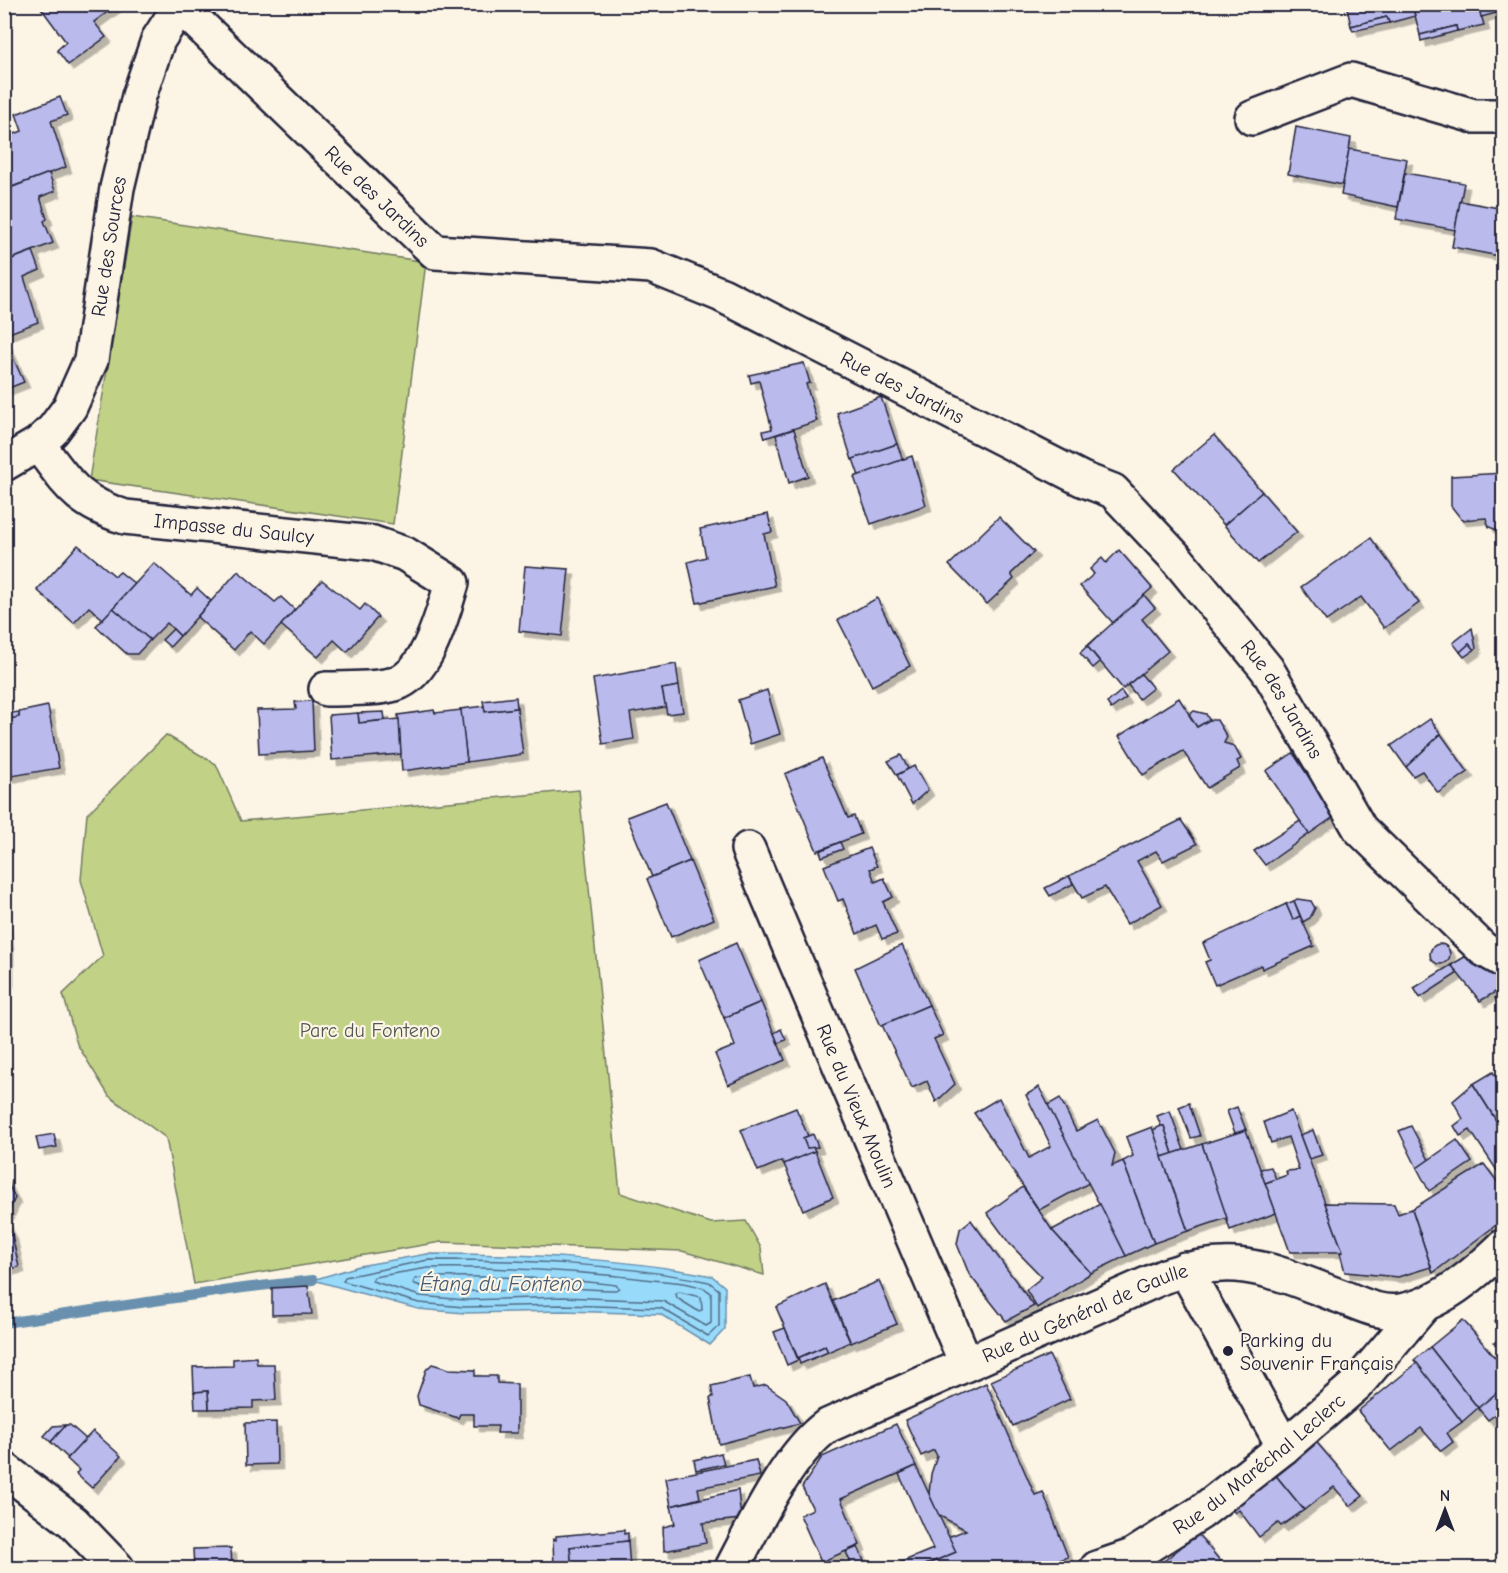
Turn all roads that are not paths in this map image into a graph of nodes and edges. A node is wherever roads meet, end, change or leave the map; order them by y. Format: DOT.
graph roads {
  1 [pos="180,5"];
  2 [pos="1503,116"];
  3 [pos="1252,118"];
  4 [pos="38,444"];
  5 [pos="4,464"];
  6 [pos="326,689"];
  7 [pos="748,849"];
  8 [pos="1503,961"];
  9 [pos="1503,1246"];
  10 [pos="1185,1269"];
  11 [pos="1424,1305"];
  12 [pos="966,1363"];
  13 [pos="1284,1447"];
  14 [pos="4,1469"];
  15 [pos="117,1569"];
  16 [pos="732,1569"];
  17 [pos="1097,1569"];
  1 -- 4 [label="street, Rue des Sources"];
  1 -- 8 [label="street, Rue des Jardins"];
  2 -- 3 [label="street"];
  4 -- 5 [label="street, Rue des Sources"];
  4 -- 6 [label="street, Impasse du Saulcy"];
  7 -- 12 [label="street, Rue du Vieux Moulin"];
  9 -- 11 [label="street, Rue du Général de Gaulle"];
  10 -- 11 [label="street, Rue du Général de Gaulle"];
  10 -- 12 [label="street, Rue du Général de Gaulle"];
  10 -- 13 [label="street"];
  11 -- 13 [label="street, Rue du Maréchal Leclerc"];
  12 -- 16 [label="street, Rue du Général de Gaulle"];
  13 -- 17 [label="street, Rue du Maréchal Leclerc"];
  14 -- 15 [label="street"];
}
